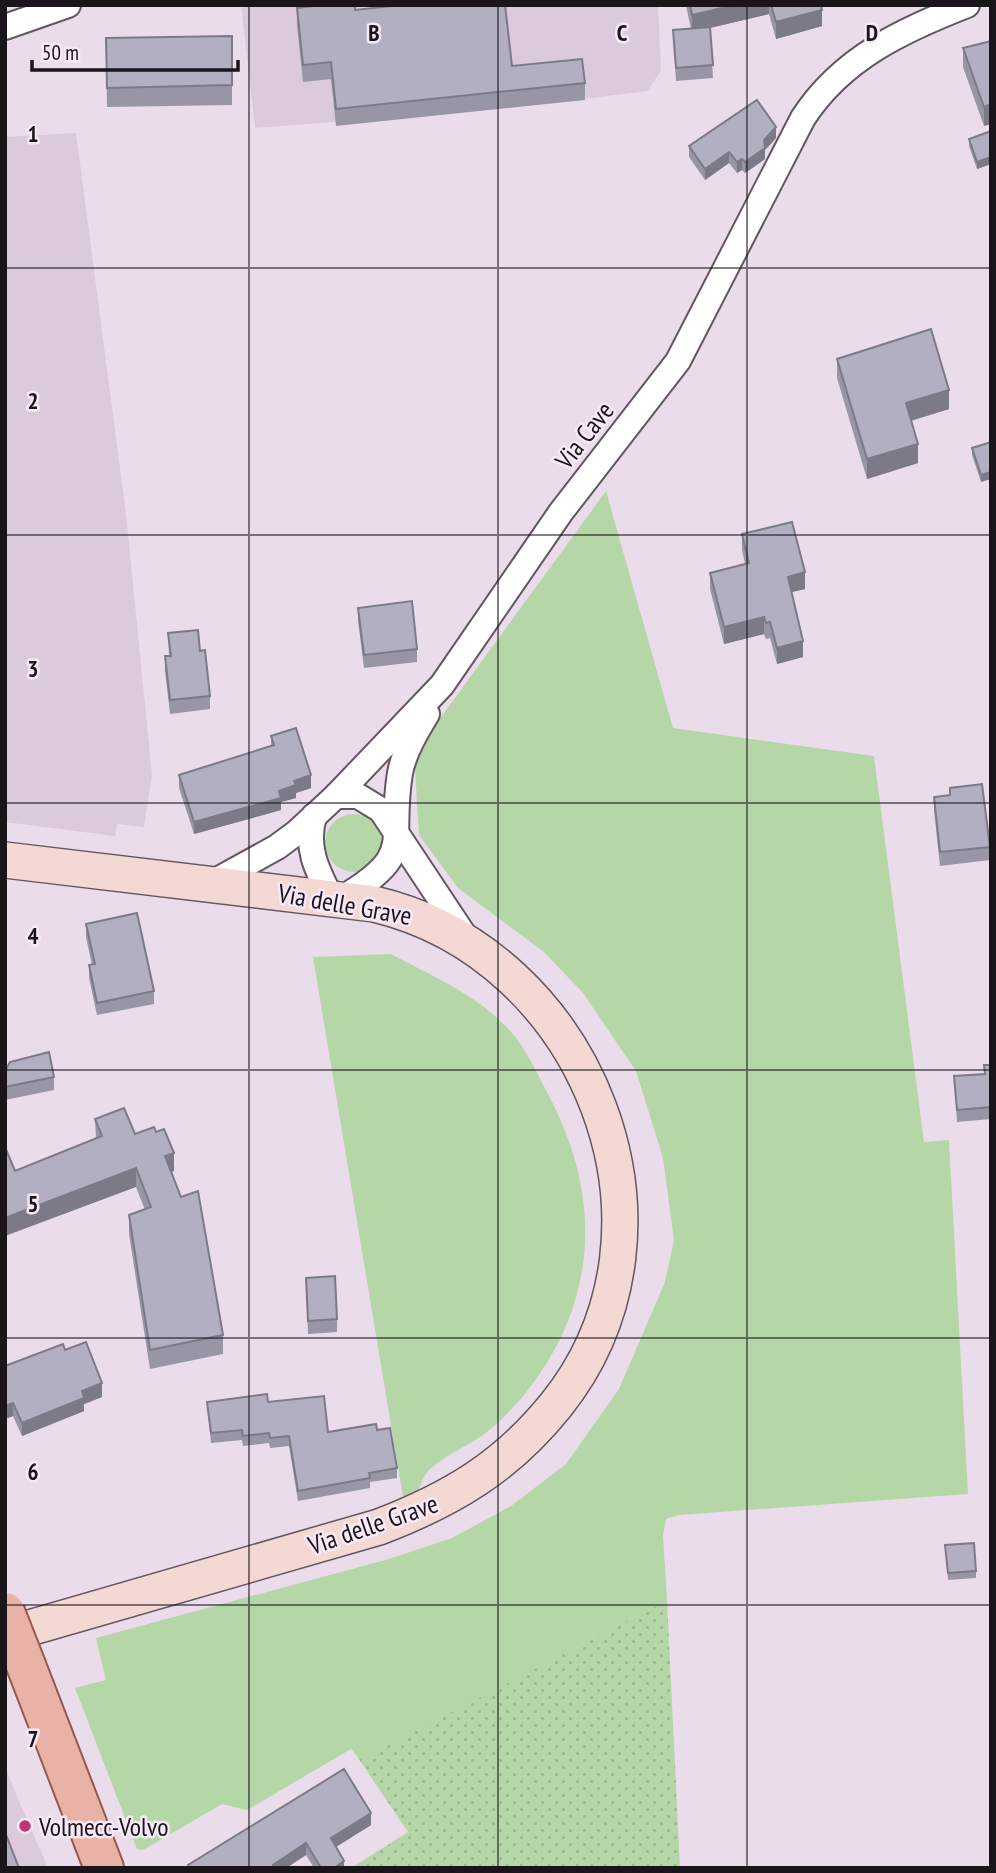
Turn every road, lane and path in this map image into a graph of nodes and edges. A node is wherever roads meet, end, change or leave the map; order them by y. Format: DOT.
graph roads {
  1 [pos="68,5"];
  2 [pos="967,5"];
  3 [pos="919,14"];
  4 [pos="5,27"];
  5 [pos="442,685"];
  6 [pos="336,796"];
  7 [pos="314,816"];
  8 [pos="398,835"];
  9 [pos="5,860"];
  10 [pos="209,884"];
  11 [pos="336,899"];
  12 [pos="469,941"];
  13 [pos="5,1612"];
  14 [pos="5,1635"];
  15 [pos="104,1868"];
  1 -- 4 [label="street"];
  2 -- 3 [label="street, Via Cave"];
  3 -- 5 [label="street, Via Cave"];
  5 -- 6 [label="street, Via Cave"];
  5 -- 8 [label="street"];
  6 -- 7 [label="street, Via Cave"];
  6 -- 8 [label="street"];
  7 -- 10 [label="street, Via Cave"];
  7 -- 11 [label="street"];
  8 -- 11 [label="street"];
  8 -- 12 [label="street"];
  9 -- 10 [label="main road, Via delle Grave"];
  10 -- 11 [label="main road, Via delle Grave"];
  11 -- 12 [label="main road, Via delle Grave"];
  12 -- 14 [label="main road, Via delle Grave"];
  13 -- 15 [label="main road, bridge"];
}
